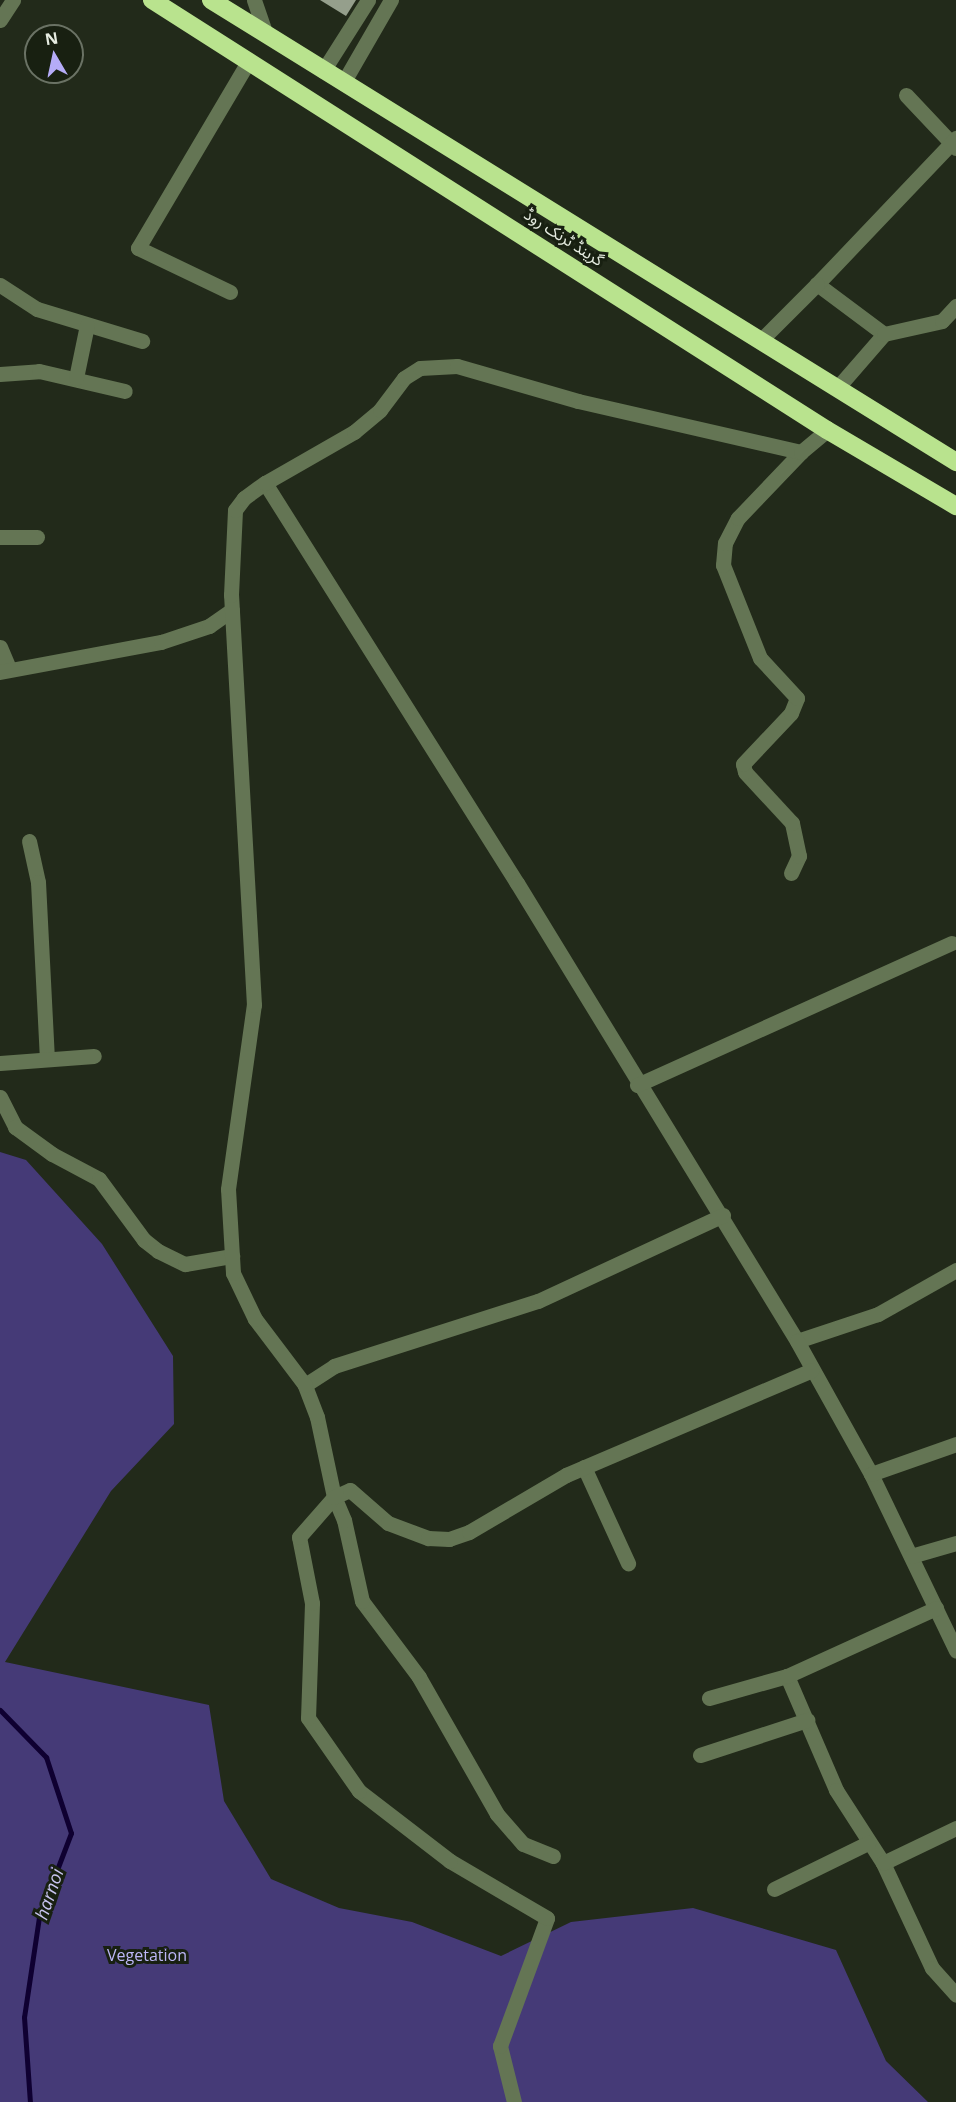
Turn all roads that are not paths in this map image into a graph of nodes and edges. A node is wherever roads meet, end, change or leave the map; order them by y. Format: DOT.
graph roads {
  1 [pos="14,0"];
  2 [pos="152,0"];
  3 [pos="211,0"];
  4 [pos="254,0"];
  5 [pos="368,0"];
  6 [pos="391,0"];
  7 [pos="0,20"];
  8 [pos="266,35"];
  9 [pos="249,60"];
  10 [pos="323,71"];
  11 [pos="343,83"];
  12 [pos="906,95"];
  13 [pos="328,108"];
  14 [pos="954,143"];
  15 [pos="817,284"];
  16 [pos="0,285"];
  17 [pos="230,292"];
  18 [pos="956,306"];
  19 [pos="87,325"];
  20 [pos="884,334"];
  21 [pos="761,340"];
  22 [pos="142,341"];
  23 [pos="0,374"];
  24 [pos="76,378"];
  25 [pos="838,387"];
  26 [pos="125,391"];
  27 [pos="827,430"];
  28 [pos="801,452"];
  29 [pos="956,462"];
  30 [pos="265,483"];
  31 [pos="956,506"];
  32 [pos="0,537"];
  33 [pos="37,537"];
  34 [pos="232,610"];
  35 [pos="0,647"];
  36 [pos="4,670"];
  37 [pos="29,841"];
  38 [pos="791,873"];
  39 [pos="951,943"];
  40 [pos="94,1056"];
  41 [pos="1,1057"];
  42 [pos="47,1059"];
  43 [pos="637,1084"];
  44 [pos="0,1097"];
  45 [pos="723,1215"];
  46 [pos="232,1256"];
  47 [pos="956,1270"];
  48 [pos="797,1341"];
  49 [pos="812,1370"];
  50 [pos="305,1385"];
  51 [pos="956,1444"];
  52 [pos="584,1467"];
  53 [pos="871,1474"];
  54 [pos="334,1497"];
  55 [pos="956,1544"];
  56 [pos="911,1556"];
  57 [pos="628,1563"];
  58 [pos="936,1608"];
  59 [pos="949,1622"];
  60 [pos="956,1651"];
  61 [pos="787,1676"];
  62 [pos="709,1698"];
  63 [pos="807,1720"];
  64 [pos="700,1755"];
  65 [pos="956,1828"];
  66 [pos="868,1843"];
  67 [pos="553,1856"];
  68 [pos="883,1863"];
  69 [pos="774,1889"];
  70 [pos="956,1995"];
  71 [pos="514,2102"];
  1 -- 7 [label="street"];
  2 -- 9 [label="highway, گرینڈ ٹرنک روڈ"];
  3 -- 8 [label="highway, گرینڈ ٹرنک روڈ"];
  4 -- 8 [label="street"];
  5 -- 10 [label="street"];
  6 -- 11 [label="street"];
  8 -- 10 [label="highway, گرینڈ ٹرنک روڈ"];
  9 -- 13 [label="highway, گرینڈ ٹرنک روڈ"];
  9 -- 17 [label="street"];
  10 -- 11 [label="highway, گرینڈ ٹرنک روڈ"];
  11 -- 13 [label="highway"];
  11 -- 21 [label="highway, گرینڈ ٹرنک روڈ"];
  12 -- 14 [label="street"];
  13 -- 27 [label="highway, گرینڈ ٹرنک روڈ"];
  14 -- 15 [label="street"];
  15 -- 20 [label="street"];
  15 -- 21 [label="street"];
  16 -- 19 [label="street"];
  18 -- 20 [label="street"];
  19 -- 22 [label="street"];
  19 -- 24 [label="street"];
  20 -- 25 [label="street"];
  21 -- 25 [label="highway, گرینڈ ٹرنک روڈ"];
  23 -- 24 [label="street"];
  24 -- 26 [label="street"];
  25 -- 29 [label="highway, گرینڈ ٹرنک روڈ"];
  27 -- 28 [label="street"];
  27 -- 31 [label="highway, گرینڈ ٹرنک روڈ"];
  28 -- 30 [label="street"];
  28 -- 38 [label="street"];
  30 -- 34 [label="street"];
  30 -- 43 [label="street"];
  32 -- 33 [label="street"];
  34 -- 36 [label="street"];
  34 -- 46 [label="street"];
  35 -- 36 [label="street"];
  37 -- 42 [label="street"];
  39 -- 43 [label="street"];
  40 -- 42 [label="street"];
  41 -- 42 [label="street"];
  43 -- 45 [label="street"];
  44 -- 46 [label="street"];
  45 -- 48 [label="street"];
  45 -- 50 [label="street"];
  46 -- 50 [label="street"];
  47 -- 48 [label="street"];
  48 -- 49 [label="street"];
  49 -- 52 [label="street"];
  49 -- 53 [label="street"];
  50 -- 54 [label="street"];
  51 -- 53 [label="street"];
  52 -- 54 [label="street"];
  52 -- 57 [label="street"];
  53 -- 56 [label="street"];
  54 -- 67 [label="street"];
  54 -- 71 [label="street"];
  55 -- 56 [label="street"];
  56 -- 58 [label="street"];
  58 -- 59 [label="street"];
  58 -- 61 [label="street"];
  59 -- 60 [label="street"];
  61 -- 62 [label="street"];
  61 -- 63 [label="street"];
  63 -- 64 [label="street"];
  63 -- 66 [label="street"];
  65 -- 68 [label="street"];
  66 -- 68 [label="street"];
  66 -- 69 [label="street"];
  68 -- 70 [label="street"];
}
